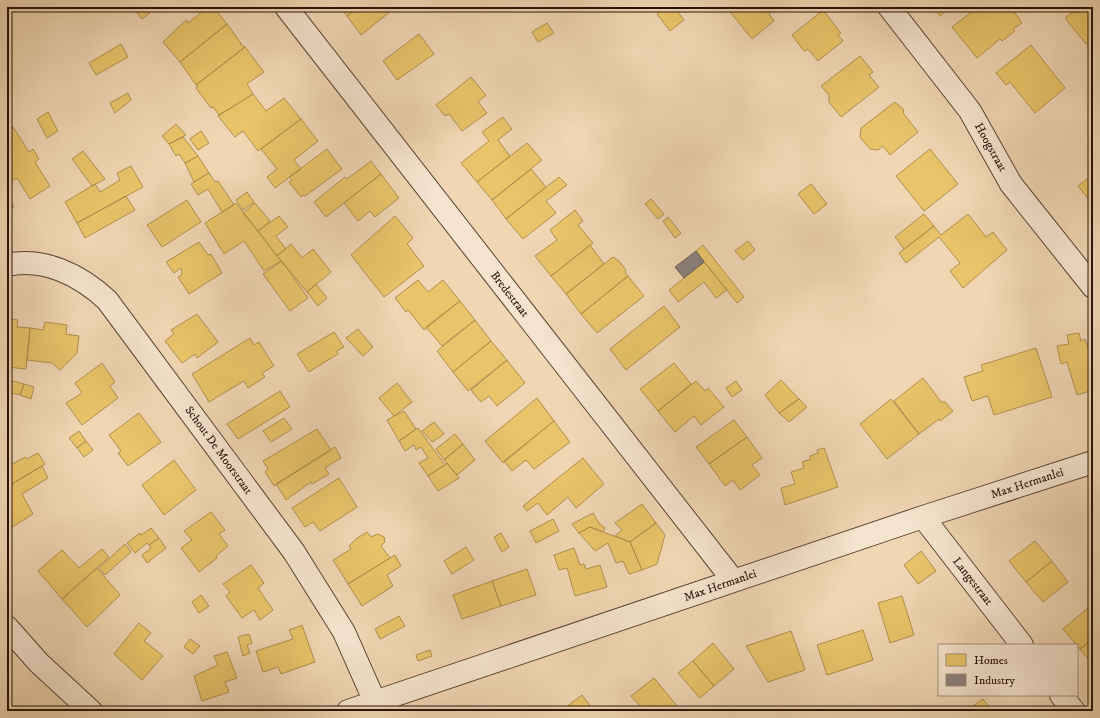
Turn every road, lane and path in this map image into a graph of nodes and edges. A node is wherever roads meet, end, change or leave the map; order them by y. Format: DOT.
graph roads {
  1 [pos="286,7"];
  2 [pos="889,7"];
  3 [pos="7,265"];
  4 [pos="1093,287"];
  5 [pos="1093,462"];
  6 [pos="923,517"];
  7 [pos="733,580"];
  8 [pos="7,627"];
  9 [pos="1021,644"];
  10 [pos="1062,696"];
  11 [pos="375,702"];
  12 [pos="91,711"];
  13 [pos="348,711"];
  14 [pos="1074,711"];
  1 -- 7 [label="street, Bredestraat"];
  2 -- 4 [label="street, Hoogstraat"];
  3 -- 11 [label="street, Schout De Moorstraat"];
  5 -- 6 [label="street, Max Hermanlei"];
  6 -- 7 [label="street, Max Hermanlei"];
  6 -- 9 [label="street, Langestraat"];
  7 -- 11 [label="street, Max Hermanlei"];
  8 -- 12 [label="street"];
  10 -- 14 [label="street"];
  11 -- 13 [label="street, Max Hermanlei"];
}
